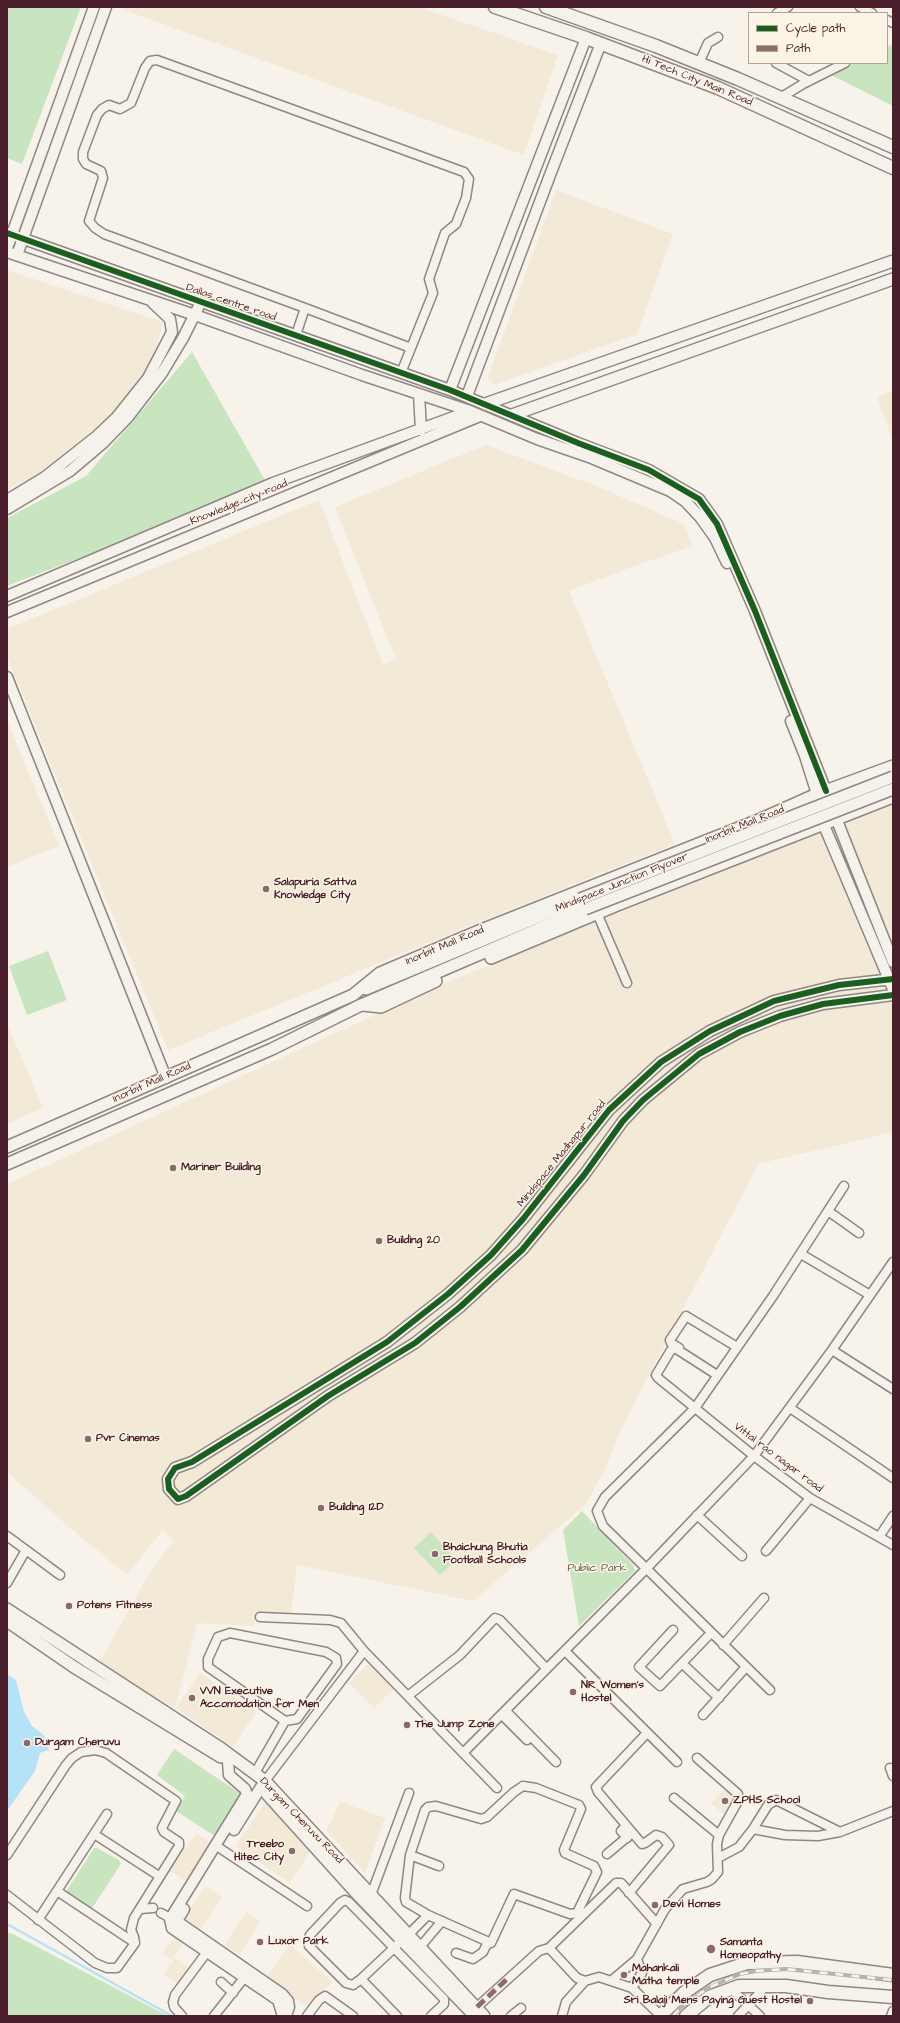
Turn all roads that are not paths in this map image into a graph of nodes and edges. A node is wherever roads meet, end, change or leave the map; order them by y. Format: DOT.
graph roads {
  1 [pos="94,7"];
  2 [pos="106,7"];
  3 [pos="495,7"];
  4 [pos="546,7"];
  5 [pos="788,7"];
  6 [pos="860,7"];
  7 [pos="779,12"];
  8 [pos="870,12"];
  9 [pos="718,37"];
  10 [pos="586,38"];
  11 [pos="601,43"];
  12 [pos="699,63"];
  13 [pos="778,64"];
  14 [pos="832,64"];
  15 [pos="843,64"];
  16 [pos="807,80"];
  17 [pos="765,90"];
  18 [pos="780,98"];
  19 [pos="758,105"];
  20 [pos="893,146"];
  21 [pos="893,168"];
  22 [pos="9,234"];
  23 [pos="23,239"];
  24 [pos="7,248"];
  25 [pos="7,252"];
  26 [pos="17,255"];
  27 [pos="893,261"];
  28 [pos="893,279"];
  29 [pos="148,300"];
  30 [pos="200,302"];
  31 [pos="305,308"];
  32 [pos="195,315"];
  33 [pos="296,335"];
  34 [pos="411,348"];
  35 [pos="592,367"];
  36 [pos="401,372"];
  37 [pos="597,384"];
  38 [pos="450,390"];
  39 [pos="419,394"];
  40 [pos="467,396"];
  41 [pos="485,404"];
  42 [pos="470,411"];
  43 [pos="512,415"];
  44 [pos="480,416"];
  45 [pos="421,430"];
  46 [pos="621,465"];
  47 [pos="7,500"];
  48 [pos="7,508"];
  49 [pos="7,596"];
  50 [pos="7,612"];
  51 [pos="7,677"];
  52 [pos="893,766"];
  53 [pos="893,778"];
  54 [pos="893,789"];
  55 [pos="821,793"];
  56 [pos="893,797"];
  57 [pos="836,818"];
  58 [pos="824,823"];
  59 [pos="652,863"];
  60 [pos="661,888"];
  61 [pos="582,904"];
  62 [pos="597,913"];
  63 [pos="893,962"];
  64 [pos="891,978"];
  65 [pos="627,983"];
  66 [pos="893,989"];
  67 [pos="353,995"];
  68 [pos="893,995"];
  69 [pos="361,1005"];
  70 [pos="166,1078"];
  71 [pos="609,1110"];
  72 [pos="623,1121"];
  73 [pos="7,1148"];
  74 [pos="7,1164"];
  75 [pos="844,1186"];
  76 [pos="828,1211"];
  77 [pos="859,1233"];
  78 [pos="801,1254"];
  79 [pos="893,1262"];
  80 [pos="870,1295"];
  81 [pos="737,1347"];
  82 [pos="832,1350"];
  83 [pos="718,1374"];
  84 [pos="321,1383"];
  85 [pos="893,1389"];
  86 [pos="328,1396"];
  87 [pos="695,1408"];
  88 [pos="790,1408"];
  89 [pos="754,1456"];
  90 [pos="893,1478"];
  91 [pos="810,1498"];
  92 [pos="698,1516"];
  93 [pos="893,1516"];
  94 [pos="7,1536"];
  95 [pos="879,1537"];
  96 [pos="893,1544"];
  97 [pos="26,1550"];
  98 [pos="766,1551"];
  99 [pos="742,1556"];
  100 [pos="645,1570"];
  101 [pos="60,1575"];
  102 [pos="7,1582"];
  103 [pos="764,1598"];
  104 [pos="7,1609"];
  105 [pos="260,1617"];
  106 [pos="7,1621"];
  107 [pos="673,1630"];
  108 [pos="711,1633"];
  109 [pos="723,1645"];
  110 [pos="364,1651"];
  111 [pos="565,1651"];
  112 [pos="336,1664"];
  113 [pos="686,1667"];
  114 [pos="746,1667"];
  115 [pos="546,1668"];
  116 [pos="348,1672"];
  117 [pos="770,1690"];
  118 [pos="409,1696"];
  119 [pos="719,1698"];
  120 [pos="504,1713"];
  121 [pos="703,1715"];
  122 [pos="285,1721"];
  123 [pos="647,1734"];
  124 [pos="527,1740"];
  125 [pos="463,1753"];
  126 [pos="697,1758"];
  127 [pos="228,1762"];
  128 [pos="556,1762"];
  129 [pos="677,1762"];
  130 [pos="260,1781"];
  131 [pos="497,1788"];
  132 [pos="409,1793"];
  133 [pos="674,1798"];
  134 [pos="893,1812"];
  135 [pos="107,1814"];
  136 [pos="754,1829"];
  137 [pos="840,1832"];
  138 [pos="94,1834"];
  139 [pos="719,1835"];
  140 [pos="631,1836"];
  141 [pos="222,1849"];
  142 [pos="7,1855"];
  143 [pos="410,1855"];
  144 [pos="608,1856"];
  145 [pos="718,1858"];
  146 [pos="439,1866"];
  147 [pos="159,1876"];
  148 [pos="57,1891"];
  149 [pos="629,1893"];
  150 [pos="7,1895"];
  151 [pos="373,1901"];
  152 [pos="307,1906"];
  153 [pos="161,1913"];
  154 [pos="428,1915"];
  155 [pos="38,1920"];
  156 [pos="174,1921"];
  157 [pos="442,1921"];
  158 [pos="657,1924"];
  159 [pos="401,1941"];
  160 [pos="488,1942"];
  161 [pos="135,1943"];
  162 [pos="420,1947"];
  163 [pos="549,1948"];
  164 [pos="207,1952"];
  165 [pos="456,1953"];
  166 [pos="637,1959"];
  167 [pos="247,1974"];
  168 [pos="893,1975"];
  169 [pos="360,1979"];
  170 [pos="585,1981"];
  171 [pos="611,1981"];
  172 [pos="220,1982"];
  173 [pos="768,1985"];
  174 [pos="632,1988"];
  175 [pos="731,1989"];
  176 [pos="232,1993"];
  177 [pos="445,1993"];
  178 [pos="893,1997"];
  179 [pos="748,2005"];
  180 [pos="521,2008"];
  181 [pos="893,2011"];
  182 [pos="477,2013"];
  183 [pos="182,2016"];
  184 [pos="214,2016"];
  185 [pos="283,2016"];
  186 [pos="286,2016"];
  187 [pos="307,2016"];
  188 [pos="353,2016"];
  189 [pos="397,2016"];
  190 [pos="431,2016"];
  191 [pos="511,2016"];
  192 [pos="562,2016"];
  193 [pos="660,2016"];
  194 [pos="686,2016"];
  195 [pos="738,2016"];
  196 [pos="760,2016"];
  197 [pos="891,2016"];
  1 -- 22 [label="street"];
  2 -- 23 [label="street"];
  3 -- 10 [label="main road, Hi Tech City Main Road"];
  4 -- 12 [label="main road, Hi Tech City Main Road"];
  5 -- 7 [label="street"];
  6 -- 8 [label="street"];
  9 -- 12 [label="street"];
  10 -- 11 [label="main road, Hi Tech City Main Road"];
  10 -- 38 [label="street"];
  11 -- 19 [label="main road, Hi Tech City Main Road"];
  11 -- 40 [label="street"];
  12 -- 17 [label="main road, Hi Tech City Main Road"];
  13 -- 16 [label="street"];
  14 -- 16 [label="street"];
  15 -- 16 [label="street"];
  16 -- 18 [label="street"];
  17 -- 18 [label="main road, Hi Tech City Main Road"];
  17 -- 19 [label="main road"];
  18 -- 20 [label="main road, Hi Tech City Main Road"];
  19 -- 21 [label="main road, Hi Tech City Main Road"];
  22 -- 23 [label="street, Dallas centre road"];
  22 -- 24 [label="street"];
  23 -- 26 [label="street"];
  23 -- 30 [label="street, Dallas centre road"];
  25 -- 26 [label="street, Dallas centre road"];
  26 -- 29 [label="street, Dallas centre road"];
  27 -- 35 [label="main road"];
  28 -- 37 [label="main road"];
  29 -- 32 [label="street, Dallas centre road"];
  29 -- 47 [label="street"];
  30 -- 32 [label="street"];
  30 -- 33 [label="street, Dallas centre road"];
  31 -- 33 [label="street"];
  31 -- 34 [label="street"];
  31 -- 34 [label="street"];
  32 -- 39 [label="street, Dallas centre road"];
  32 -- 48 [label="street"];
  33 -- 36 [label="street, Dallas centre road"];
  34 -- 36 [label="street"];
  35 -- 37 [label="main road"];
  35 -- 41 [label="main road"];
  36 -- 38 [label="street, Dallas centre road"];
  37 -- 43 [label="main road"];
  38 -- 40 [label="street, Dallas centre road"];
  39 -- 42 [label="street, Dallas centre road"];
  39 -- 45 [label="street"];
  40 -- 41 [label="street, Dallas centre road"];
  41 -- 43 [label="street, Dallas centre road"];
  42 -- 44 [label="street, Dallas centre road"];
  42 -- 45 [label="street, Knowledge city road"];
  43 -- 46 [label="street, Dallas centre road"];
  44 -- 46 [label="street, Dallas centre road"];
  44 -- 50 [label="street, Knowledge city road"];
  45 -- 49 [label="street, Knowledge city road"];
  46 -- 55 [label="street"];
  51 -- 70 [label="street"];
  52 -- 55 [label="main road, Inorbit Mall Road"];
  53 -- 61 [label="main road, Mindspace Junction Flyover, bridge"];
  54 -- 61 [label="main road, Mindspace Junction Flyover, bridge"];
  55 -- 59 [label="main road, Inorbit Mall Road"];
  56 -- 57 [label="main road"];
  57 -- 58 [label="main road"];
  57 -- 63 [label="street"];
  58 -- 60 [label="main road"];
  58 -- 64 [label="street"];
  59 -- 60 [label="main road"];
  59 -- 67 [label="main road, Inorbit Mall Road"];
  60 -- 62 [label="main road"];
  61 -- 67 [label="main road, Mindspace Junction Flyover"];
  61 -- 69 [label="main road, Mindspace Junction Flyover"];
  62 -- 65 [label="street"];
  62 -- 69 [label="main road"];
  64 -- 66 [label="street"];
  64 -- 71 [label="street, Mindspace Madhapur road"];
  67 -- 70 [label="main road, Inorbit Mall Road"];
  68 -- 72 [label="street"];
  69 -- 74 [label="main road, Inorbit Mall Road"];
  70 -- 73 [label="main road, Inorbit Mall Road"];
  71 -- 72 [label="street, Mindspace Madhapur road"];
  71 -- 84 [label="street, Mindspace Madhapur road"];
  72 -- 86 [label="street"];
  75 -- 76 [label="street"];
  76 -- 77 [label="street"];
  76 -- 78 [label="street"];
  78 -- 80 [label="street"];
  78 -- 81 [label="street"];
  79 -- 80 [label="street"];
  80 -- 82 [label="street"];
  81 -- 83 [label="street"];
  81 -- 83 [label="street"];
  82 -- 85 [label="street"];
  82 -- 88 [label="street"];
  83 -- 87 [label="street"];
  83 -- 87 [label="street, Vittal rao nagar road"];
  84 -- 86 [label="street"];
  84 -- 86 [label="street, Mindspace Madhapur road"];
  87 -- 89 [label="street, Vittal rao nagar road"];
  87 -- 100 [label="street"];
  88 -- 89 [label="street"];
  88 -- 90 [label="street"];
  89 -- 91 [label="street, Vittal rao nagar road"];
  89 -- 92 [label="street"];
  91 -- 95 [label="street, Vittal rao nagar road"];
  91 -- 98 [label="street"];
  92 -- 99 [label="street"];
  92 -- 100 [label="street"];
  93 -- 95 [label="street"];
  94 -- 97 [label="street"];
  95 -- 96 [label="street, Vittal rao nagar road"];
  97 -- 101 [label="street"];
  97 -- 102 [label="street"];
  100 -- 108 [label="street"];
  100 -- 111 [label="street"];
  103 -- 109 [label="street"];
  104 -- 130 [label="main road, Durgam Cheruvu Road"];
  105 -- 110 [label="street"];
  106 -- 127 [label="main road, Durgam Cheruvu Road"];
  107 -- 108 [label="street"];
  108 -- 109 [label="street"];
  109 -- 114 [label="street"];
  110 -- 116 [label="street"];
  110 -- 118 [label="street"];
  111 -- 115 [label="street"];
  111 -- 123 [label="street"];
  112 -- 116 [label="street"];
  112 -- 122 [label="street"];
  112 -- 122 [label="street"];
  113 -- 119 [label="street"];
  114 -- 117 [label="street"];
  114 -- 119 [label="street"];
  115 -- 118 [label="street"];
  115 -- 120 [label="street"];
  116 -- 130 [label="street"];
  118 -- 125 [label="street"];
  119 -- 121 [label="street"];
  120 -- 124 [label="street"];
  120 -- 125 [label="street"];
  120 -- 128 [label="street"];
  122 -- 130 [label="street"];
  123 -- 129 [label="street"];
  123 -- 140 [label="street"];
  125 -- 131 [label="street"];
  126 -- 139 [label="street"];
  127 -- 130 [label="main road, Durgam Cheruvu Road"];
  127 -- 156 [label="street"];
  130 -- 141 [label="street"];
  130 -- 151 [label="main road, Durgam Cheruvu Road"];
  132 -- 151 [label="street"];
  133 -- 139 [label="street"];
  134 -- 137 [label="street"];
  135 -- 138 [label="street"];
  136 -- 137 [label="street"];
  136 -- 137 [label="street"];
  136 -- 145 [label="street"];
  138 -- 147 [label="street"];
  138 -- 148 [label="street"];
  139 -- 145 [label="street"];
  140 -- 144 [label="street"];
  140 -- 149 [label="street"];
  141 -- 152 [label="street"];
  141 -- 156 [label="street"];
  142 -- 147 [label="street"];
  143 -- 146 [label="street"];
  143 -- 154 [label="street"];
  143 -- 160 [label="street"];
  145 -- 158 [label="street"];
  147 -- 161 [label="street"];
  148 -- 155 [label="street"];
  148 -- 161 [label="street"];
  149 -- 158 [label="street"];
  149 -- 163 [label="street"];
  150 -- 155 [label="street"];
  151 -- 159 [label="main road, Durgam Cheruvu Road"];
  153 -- 156 [label="street"];
  154 -- 157 [label="street"];
  154 -- 159 [label="street"];
  155 -- 161 [label="street"];
  156 -- 164 [label="street"];
  156 -- 167 [label="street"];
  157 -- 160 [label="street"];
  157 -- 162 [label="street"];
  158 -- 166 [label="street"];
  159 -- 162 [label="main road, Durgam Cheruvu Road"];
  159 -- 169 [label="street"];
  159 -- 169 [label="street"];
  159 -- 177 [label="main road, Durgam Cheruvu Road"];
  160 -- 165 [label="street"];
  162 -- 182 [label="main road, Durgam Cheruvu Road"];
  163 -- 170 [label="street"];
  163 -- 182 [label="street"];
  164 -- 167 [label="street"];
  164 -- 183 [label="street"];
  166 -- 171 [label="street"];
  166 -- 174 [label="street"];
  167 -- 176 [label="street"];
  167 -- 185 [label="street"];
  167 -- 186 [label="street"];
  168 -- 193 [label="main road"];
  169 -- 189 [label="street"];
  170 -- 171 [label="street"];
  170 -- 192 [label="street"];
  171 -- 174 [label="street"];
  172 -- 176 [label="street"];
  173 -- 175 [label="main road"];
  173 -- 178 [label="main road"];
  173 -- 179 [label="street"];
  174 -- 193 [label="street"];
  175 -- 179 [label="street"];
  175 -- 194 [label="main road"];
  176 -- 184 [label="street"];
  177 -- 182 [label="main road, Durgam Cheruvu Road"];
  177 -- 190 [label="street"];
  179 -- 195 [label="street"];
  179 -- 196 [label="street"];
  180 -- 191 [label="street"];
  181 -- 197 [label="street"];
  187 -- 188 [label="street"];
}
